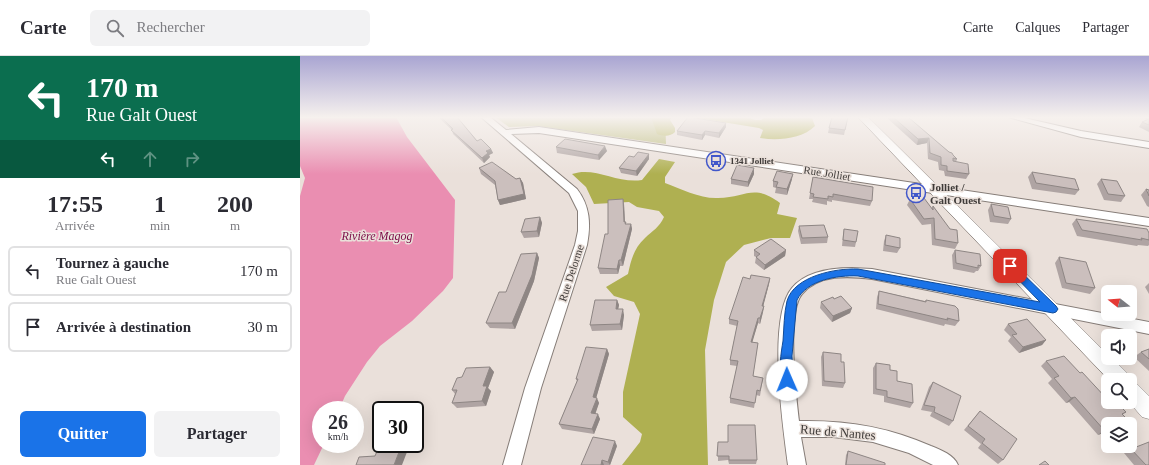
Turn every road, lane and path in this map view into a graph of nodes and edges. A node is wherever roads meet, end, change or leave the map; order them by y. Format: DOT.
graph roads {
  1 [pos="509,136"];
  2 [pos="579,136"];
  3 [pos="883,136"];
  4 [pos="1094,136"];
  5 [pos="1149,145"];
  6 [pos="935,190"];
  7 [pos="1149,222"];
  8 [pos="1053,309"];
  9 [pos="1149,328"];
  10 [pos="1114,373"];
  11 [pos="1137,397"];
  12 [pos="1149,410"];
  13 [pos="791,429"];
  14 [pos="512,465"];
  15 [pos="797,465"];
  16 [pos="949,465"];
  1 -- 14 [label="street, Rue Delorme"];
  2 -- 6 [label="street, Rue Jolliet"];
  3 -- 6 [label="street"];
  4 -- 5 [label="street"];
  6 -- 7 [label="street, Rue Jolliet"];
  6 -- 8 [label="street"];
  8 -- 9 [label="street"];
  8 -- 10 [label="street"];
  8 -- 13 [label="street"];
  11 -- 12 [label="street"];
  13 -- 15 [label="street"];
  13 -- 16 [label="street, Rue de Nantes"];
}
